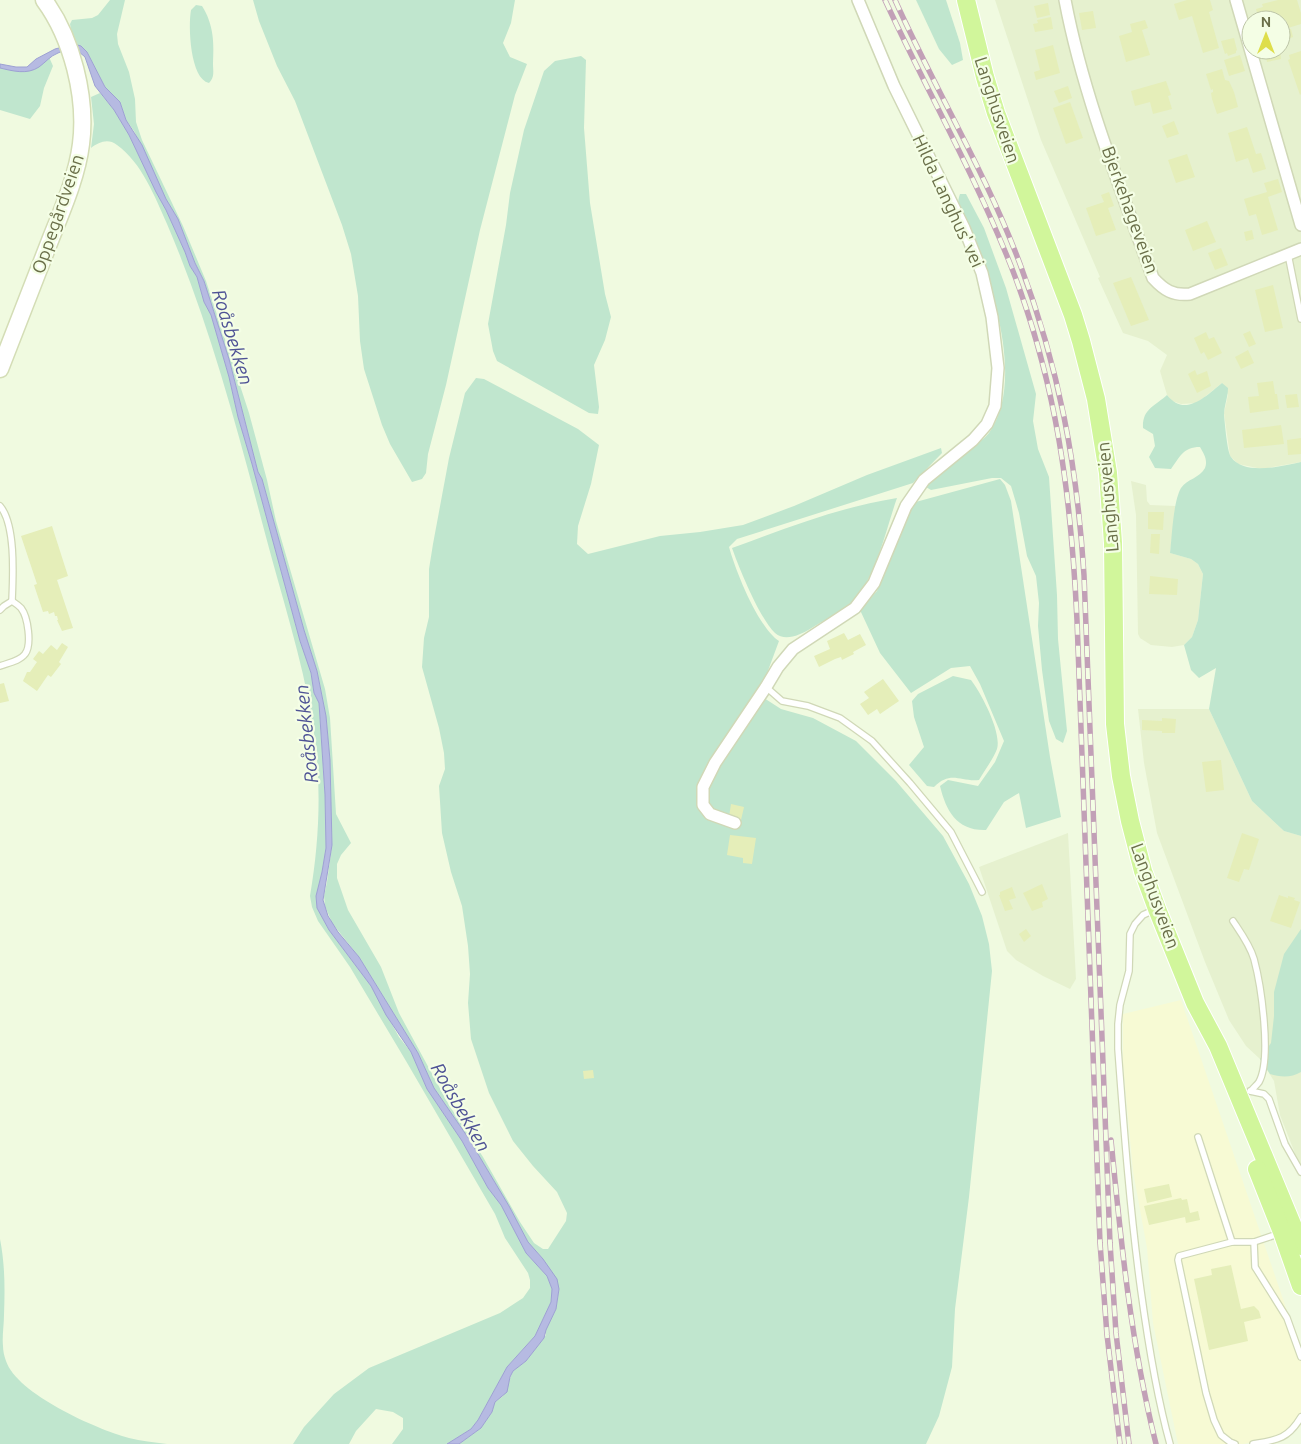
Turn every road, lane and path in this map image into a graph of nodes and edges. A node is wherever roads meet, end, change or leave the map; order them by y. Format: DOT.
graph roads {
  1 [pos="44,0"];
  2 [pos="858,0"];
  3 [pos="966,0"];
  4 [pos="1065,0"];
  5 [pos="1236,0"];
  6 [pos="1301,225"];
  7 [pos="1301,249"];
  8 [pos="1288,254"];
  9 [pos="1301,319"];
  10 [pos="0,369"];
  11 [pos="0,506"];
  12 [pos="12,601"];
  13 [pos="0,610"];
  14 [pos="0,666"];
  15 [pos="766,687"];
  16 [pos="735,823"];
  17 [pos="982,892"];
  18 [pos="1157,909"];
  19 [pos="1233,921"];
  20 [pos="1195,1002"];
  21 [pos="1241,1094"];
  22 [pos="1198,1137"];
  23 [pos="1301,1172"];
  24 [pos="1288,1230"];
  25 [pos="1232,1242"];
  26 [pos="1254,1242"];
  27 [pos="1301,1246"];
  28 [pos="1301,1286"];
  29 [pos="1301,1357"];
  30 [pos="1301,1417"];
  31 [pos="1170,1444"];
  32 [pos="1235,1444"];
  33 [pos="1253,1444"];
  1 -- 10 [label="main road, Oppegårdveien"];
  2 -- 15 [label="street, Hilda Langhus' vei"];
  3 -- 18 [label="main road, Langhusveien"];
  4 -- 8 [label="street, Bjerkehageveien"];
  5 -- 6 [label="street"];
  7 -- 8 [label="street, Bjerkehageveien"];
  8 -- 9 [label="lane"];
  11 -- 12 [label="lane"];
  12 -- 13 [label="lane"];
  12 -- 14 [label="lane"];
  15 -- 16 [label="street, Hilda Langhus' vei"];
  15 -- 17 [label="lane"];
  18 -- 20 [label="main road, Langhusveien"];
  18 -- 31 [label="lane"];
  19 -- 21 [label="lane"];
  20 -- 21 [label="main road, Langhusveien"];
  20 -- 24 [label="main road, Langhusveien"];
  21 -- 23 [label="lane"];
  21 -- 24 [label="main road, Langhusveien"];
  22 -- 25 [label="lane"];
  24 -- 26 [label="lane"];
  24 -- 27 [label="main road, Langhusveien"];
  24 -- 28 [label="main road, Langhusveien"];
  25 -- 26 [label="lane"];
  25 -- 32 [label="lane"];
  26 -- 29 [label="lane"];
  30 -- 33 [label="lane"];
}
